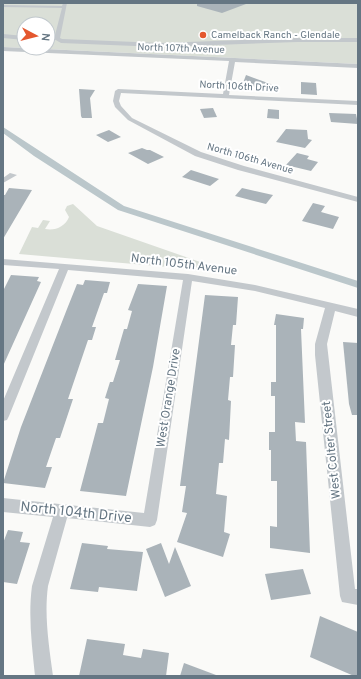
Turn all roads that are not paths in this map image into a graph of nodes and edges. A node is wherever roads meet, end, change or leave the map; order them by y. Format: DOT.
graph roads {
  1 [pos="64,5"];
  2 [pos="3,6"];
  3 [pos="3,36"];
  4 [pos="16,37"];
  5 [pos="358,40"];
  6 [pos="3,49"];
  7 [pos="232,60"];
  8 [pos="358,66"];
  9 [pos="118,91"];
  10 [pos="226,97"];
  11 [pos="358,104"];
  12 [pos="13,175"];
  13 [pos="3,181"];
  14 [pos="358,200"];
  15 [pos="3,262"];
  16 [pos="65,267"];
  17 [pos="188,277"];
  18 [pos="331,306"];
  19 [pos="358,313"];
  20 [pos="3,416"];
  21 [pos="3,505"];
  22 [pos="62,512"];
  23 [pos="150,520"];
  24 [pos="353,597"];
  25 [pos="44,676"];
  1 -- 2 [label="street"];
  1 -- 5 [label="street"];
  3 -- 4 [label="street"];
  6 -- 7 [label="street, North 107th Avenue"];
  7 -- 8 [label="street, North 107th Avenue"];
  7 -- 10 [label="street"];
  9 -- 10 [label="street, North 106th Drive"];
  9 -- 14 [label="street, North 106th Avenue"];
  10 -- 11 [label="street, North 106th Drive"];
  12 -- 13 [label="street"];
  15 -- 16 [label="street, North 105th Avenue"];
  16 -- 17 [label="street, North 105th Avenue"];
  16 -- 20 [label="street"];
  17 -- 18 [label="street, North 105th Avenue"];
  17 -- 23 [label="street, West Orange Drive"];
  18 -- 19 [label="street, North 105th Avenue"];
  18 -- 24 [label="street, West Colter Street"];
  21 -- 22 [label="street, North 104th Drive"];
  22 -- 23 [label="street, North 104th Drive"];
  22 -- 25 [label="street"];
}
